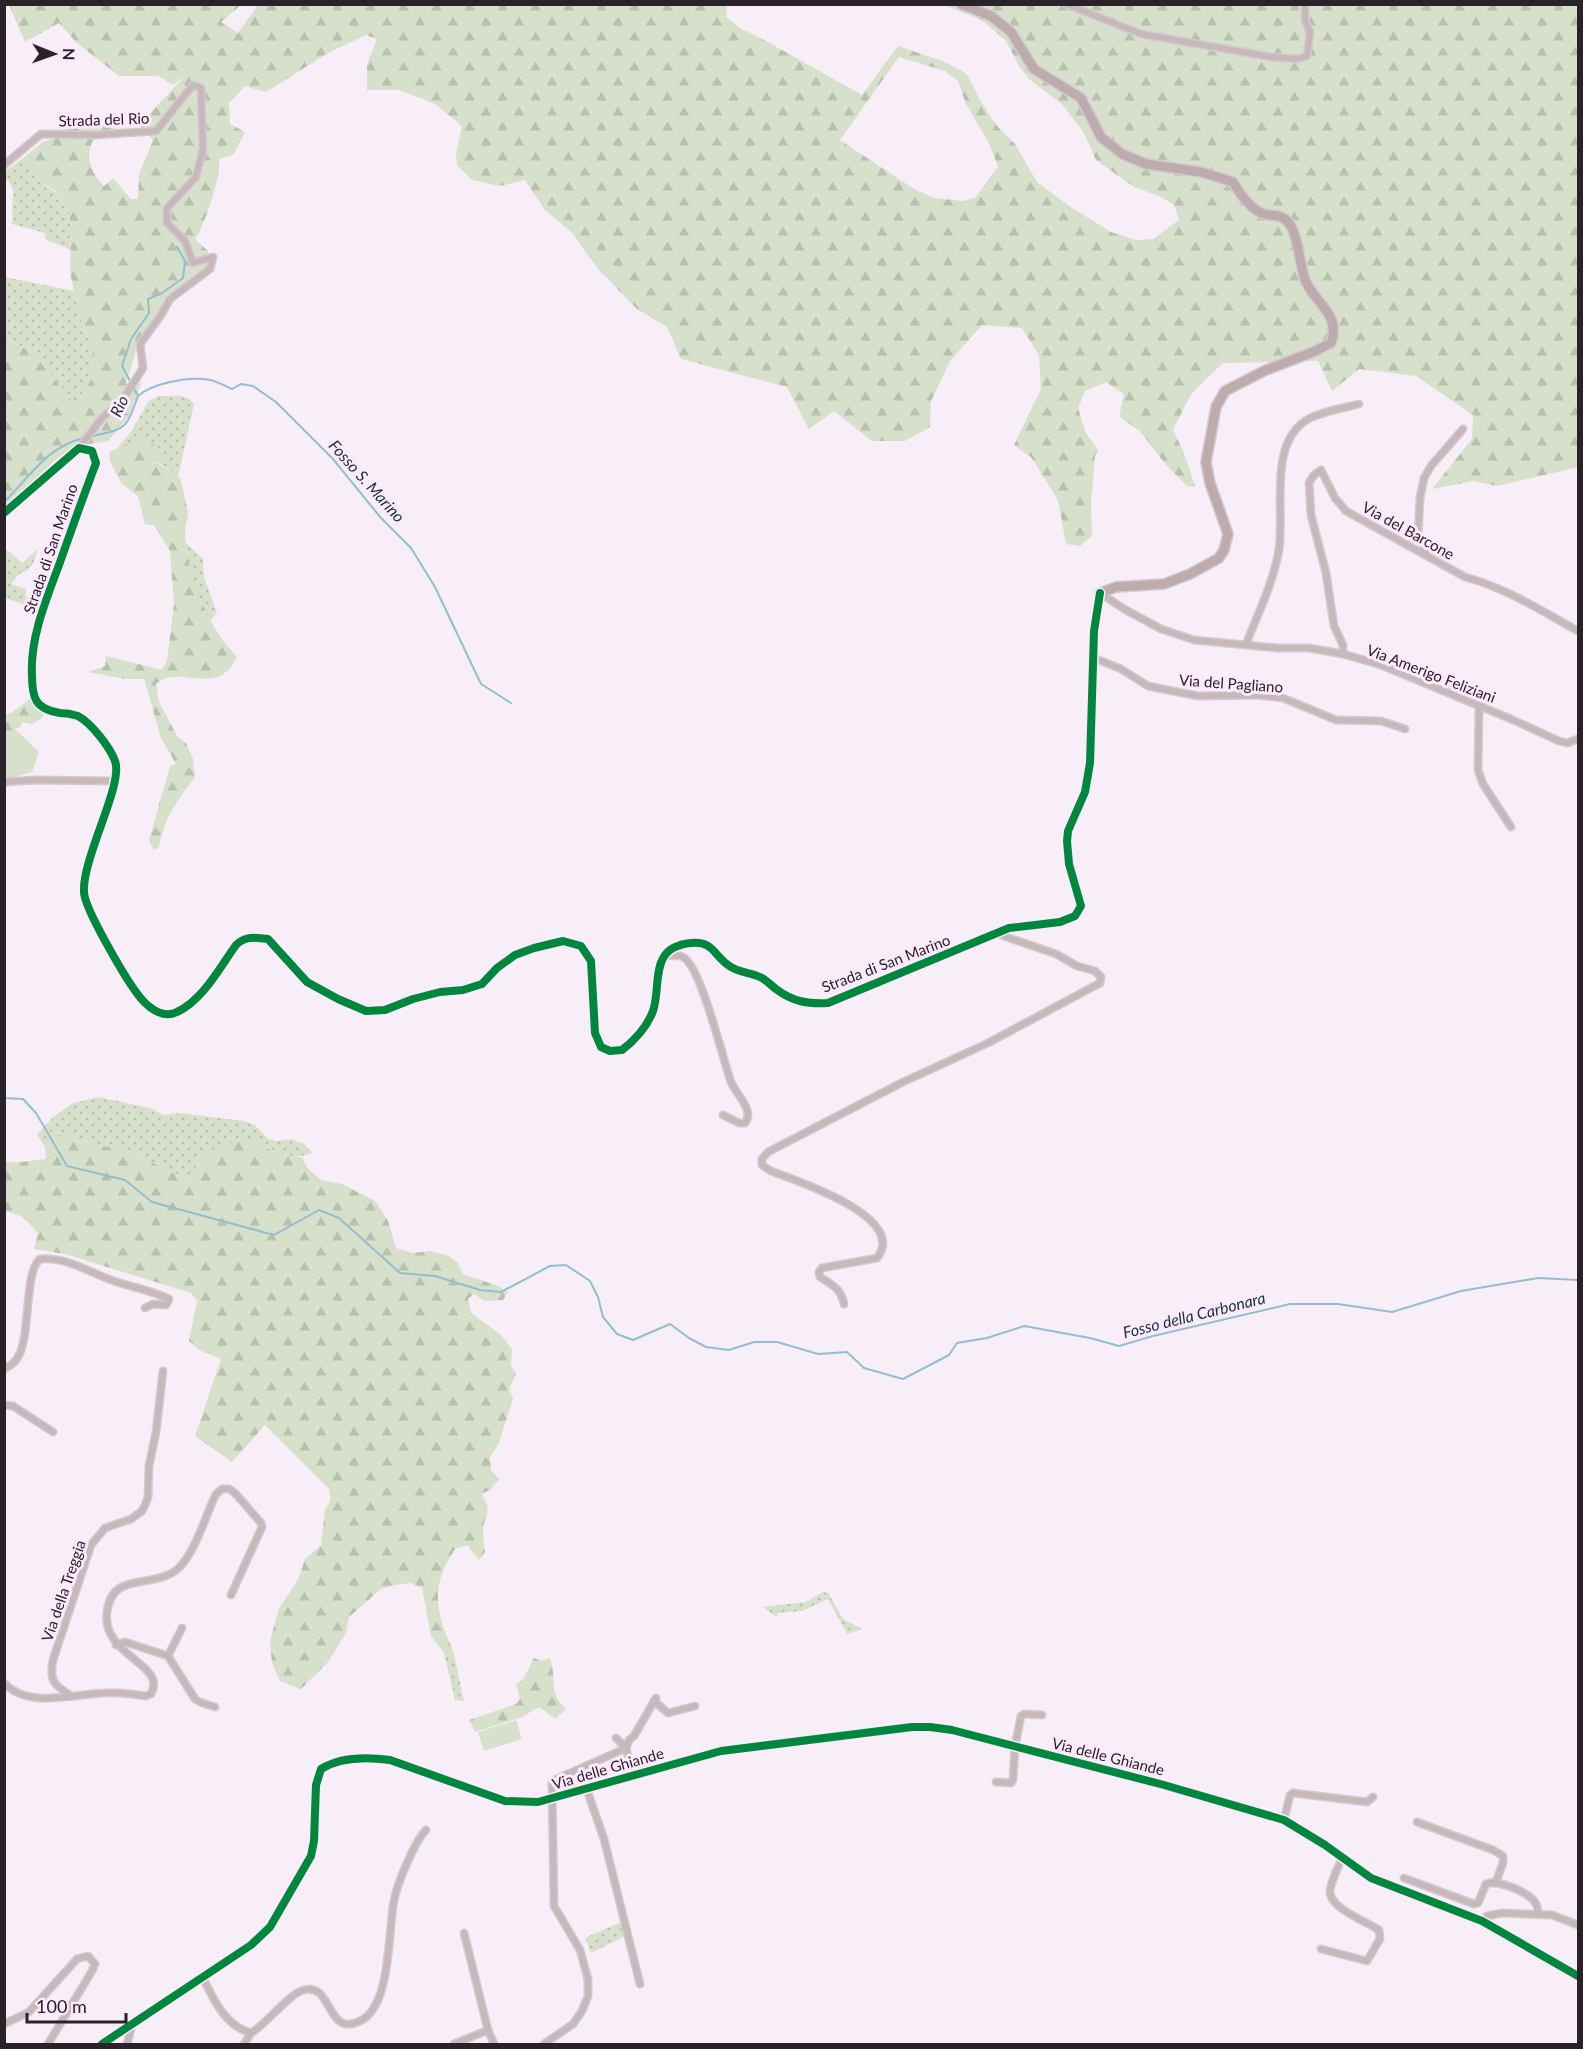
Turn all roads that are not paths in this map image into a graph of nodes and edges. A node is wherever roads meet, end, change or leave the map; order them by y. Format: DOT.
graph roads {
  1 [pos="961,4"];
  2 [pos="1066,4"];
  3 [pos="1305,4"];
  4 [pos="4,165"];
  5 [pos="1359,404"];
  6 [pos="1463,429"];
  7 [pos="79,448"];
  8 [pos="4,513"];
  9 [pos="1427,555"];
  10 [pos="1100,593"];
  11 [pos="1578,631"];
  12 [pos="1246,644"];
  13 [pos="1342,654"];
  14 [pos="1094,658"];
  15 [pos="1479,706"];
  16 [pos="1405,729"];
  17 [pos="1578,739"];
  18 [pos="115,781"];
  19 [pos="4,782"];
  20 [pos="1511,826"];
  21 [pos="998,933"];
  22 [pos="665,955"];
  23 [pos="723,1115"];
  24 [pos="844,1304"];
  25 [pos="144,1308"];
  26 [pos="4,1369"];
  27 [pos="163,1371"];
  28 [pos="4,1405"];
  29 [pos="53,1432"];
  30 [pos="231,1595"];
  31 [pos="182,1629"];
  32 [pos="116,1645"];
  33 [pos="168,1656"];
  34 [pos="4,1683"];
  35 [pos="71,1696"];
  36 [pos="695,1706"];
  37 [pos="215,1707"];
  38 [pos="1042,1715"];
  39 [pos="616,1738"];
  40 [pos="1015,1746"];
  41 [pos="627,1749"];
  42 [pos="633,1776"];
  43 [pos="996,1782"];
  44 [pos="587,1790"];
  45 [pos="1373,1797"];
  46 [pos="553,1800"];
  47 [pos="1284,1820"];
  48 [pos="1417,1821"];
  49 [pos="426,1830"];
  50 [pos="1342,1858"];
  51 [pos="1404,1878"];
  52 [pos="1496,1882"];
  53 [pos="1538,1915"];
  54 [pos="1482,1921"];
  55 [pos="1578,1925"];
  56 [pos="464,1933"];
  57 [pos="1321,1949"];
  58 [pos="1578,1976"];
  59 [pos="203,1978"];
  60 [pos="640,1984"];
  61 [pos="4,2024"];
  62 [pos="132,2025"];
  63 [pos="488,2030"];
  64 [pos="251,2033"];
  65 [pos="48,2044"];
  66 [pos="102,2044"];
  67 [pos="127,2044"];
  68 [pos="244,2044"];
  69 [pos="454,2044"];
  70 [pos="494,2044"];
  71 [pos="544,2044"];
  1 -- 10 [label="street"];
  2 -- 3 [label="street"];
  4 -- 7 [label="street, Strada del Rio"];
  5 -- 12 [label="street"];
  6 -- 9 [label="street"];
  7 -- 8 [label="street, Strada di San Marino"];
  7 -- 18 [label="street, Strada di San Marino"];
  9 -- 11 [label="street, Via del Barcone"];
  9 -- 13 [label="street, Via del Barcone"];
  10 -- 12 [label="street, Via Amerigo Feliziani"];
  10 -- 14 [label="street, Strada di San Marino"];
  12 -- 13 [label="street, Via Amerigo Feliziani"];
  13 -- 15 [label="street, Via Amerigo Feliziani"];
  14 -- 16 [label="street, Via del Pagliano"];
  14 -- 21 [label="street, Strada di San Marino"];
  15 -- 17 [label="street, Via Amerigo Feliziani"];
  15 -- 20 [label="street"];
  18 -- 19 [label="street"];
  18 -- 22 [label="street, Strada di San Marino"];
  21 -- 22 [label="street, Strada di San Marino"];
  21 -- 24 [label="street"];
  22 -- 23 [label="street"];
  25 -- 26 [label="street"];
  27 -- 35 [label="street, Via della Treggia"];
  28 -- 29 [label="street"];
  30 -- 32 [label="street"];
  31 -- 33 [label="street"];
  32 -- 33 [label="street"];
  32 -- 35 [label="street"];
  33 -- 37 [label="street"];
  34 -- 35 [label="street"];
  36 -- 41 [label="street, Via delle Ghiande"];
  38 -- 40 [label="street"];
  39 -- 41 [label="street, Via delle Ghiande"];
  40 -- 42 [label="street, Via delle Ghiande"];
  40 -- 43 [label="street"];
  40 -- 47 [label="street, Via delle Ghiande"];
  41 -- 42 [label="street, Via delle Ghiande"];
  41 -- 46 [label="street, Via delle Ghiande"];
  42 -- 44 [label="street, Via delle Ghiande"];
  44 -- 46 [label="street, Via delle Ghiande"];
  44 -- 60 [label="street, Via delle Ghiande"];
  45 -- 47 [label="street"];
  46 -- 59 [label="street, Via delle Ghiande"];
  46 -- 71 [label="street"];
  47 -- 50 [label="street, Via delle Ghiande"];
  48 -- 52 [label="street"];
  49 -- 64 [label="street"];
  50 -- 54 [label="street, Via delle Ghiande"];
  50 -- 57 [label="street"];
  51 -- 52 [label="street"];
  52 -- 53 [label="street"];
  53 -- 54 [label="street"];
  53 -- 55 [label="street"];
  54 -- 58 [label="street, Via delle Ghiande"];
  56 -- 63 [label="street"];
  59 -- 62 [label="street, Via delle Ghiande"];
  59 -- 64 [label="street"];
  61 -- 65 [label="street"];
  62 -- 66 [label="street, Via delle Ghiande"];
  62 -- 67 [label="street"];
  63 -- 69 [label="street"];
  63 -- 70 [label="street"];
  64 -- 68 [label="street"];
}
